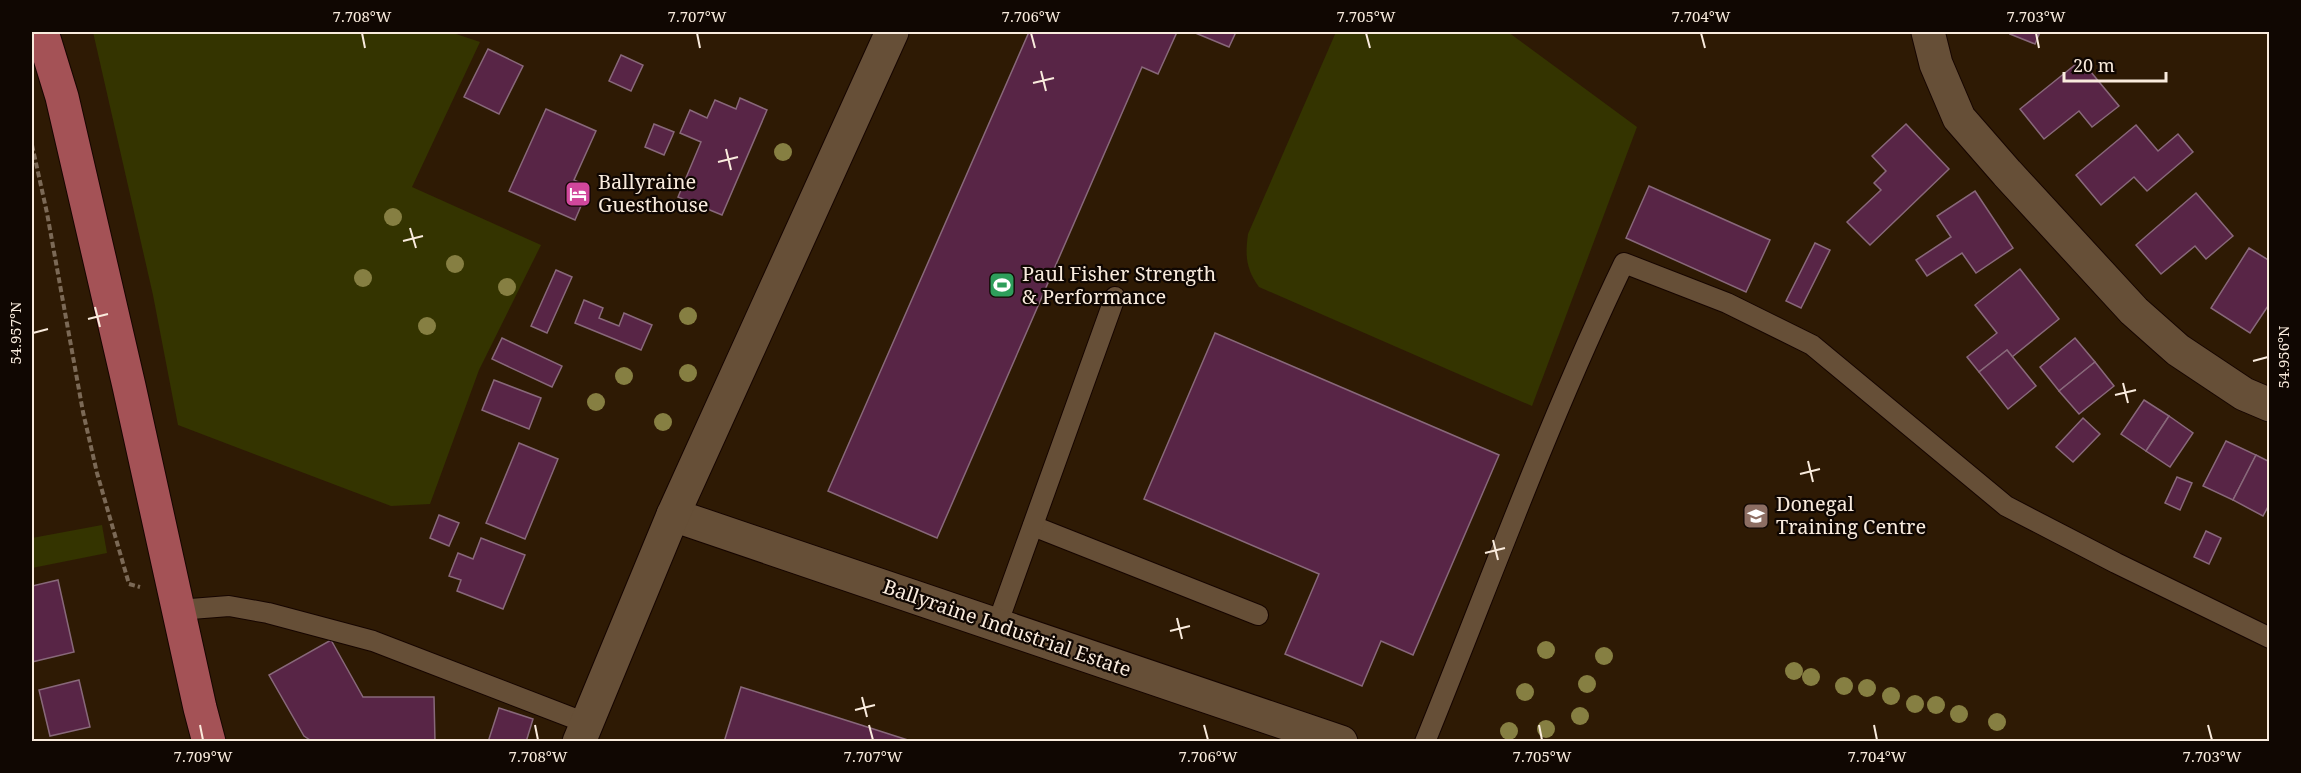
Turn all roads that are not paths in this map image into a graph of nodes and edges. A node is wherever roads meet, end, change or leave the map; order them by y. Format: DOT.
graph roads {
  1 [pos="42,32"];
  2 [pos="892,32"];
  3 [pos="1928,32"];
  4 [pos="1115,297"];
  5 [pos="2270,405"];
  6 [pos="674,515"];
  7 [pos="1033,526"];
  8 [pos="176,604"];
  9 [pos="1258,615"];
  10 [pos="998,625"];
  11 [pos="2270,638"];
  12 [pos="583,732"];
  13 [pos="209,741"];
  14 [pos="1341,741"];
  15 [pos="1425,741"];
  1 -- 8 [label="main road"];
  2 -- 6 [label="street"];
  3 -- 5 [label="street"];
  4 -- 7 [label="lane"];
  6 -- 10 [label="street, Ballyraine Industrial Estate"];
  6 -- 12 [label="street"];
  7 -- 9 [label="lane"];
  7 -- 10 [label="lane"];
  8 -- 12 [label="lane"];
  8 -- 13 [label="main road"];
  10 -- 14 [label="street, Ballyraine Industrial Estate"];
  11 -- 15 [label="lane"];
}
